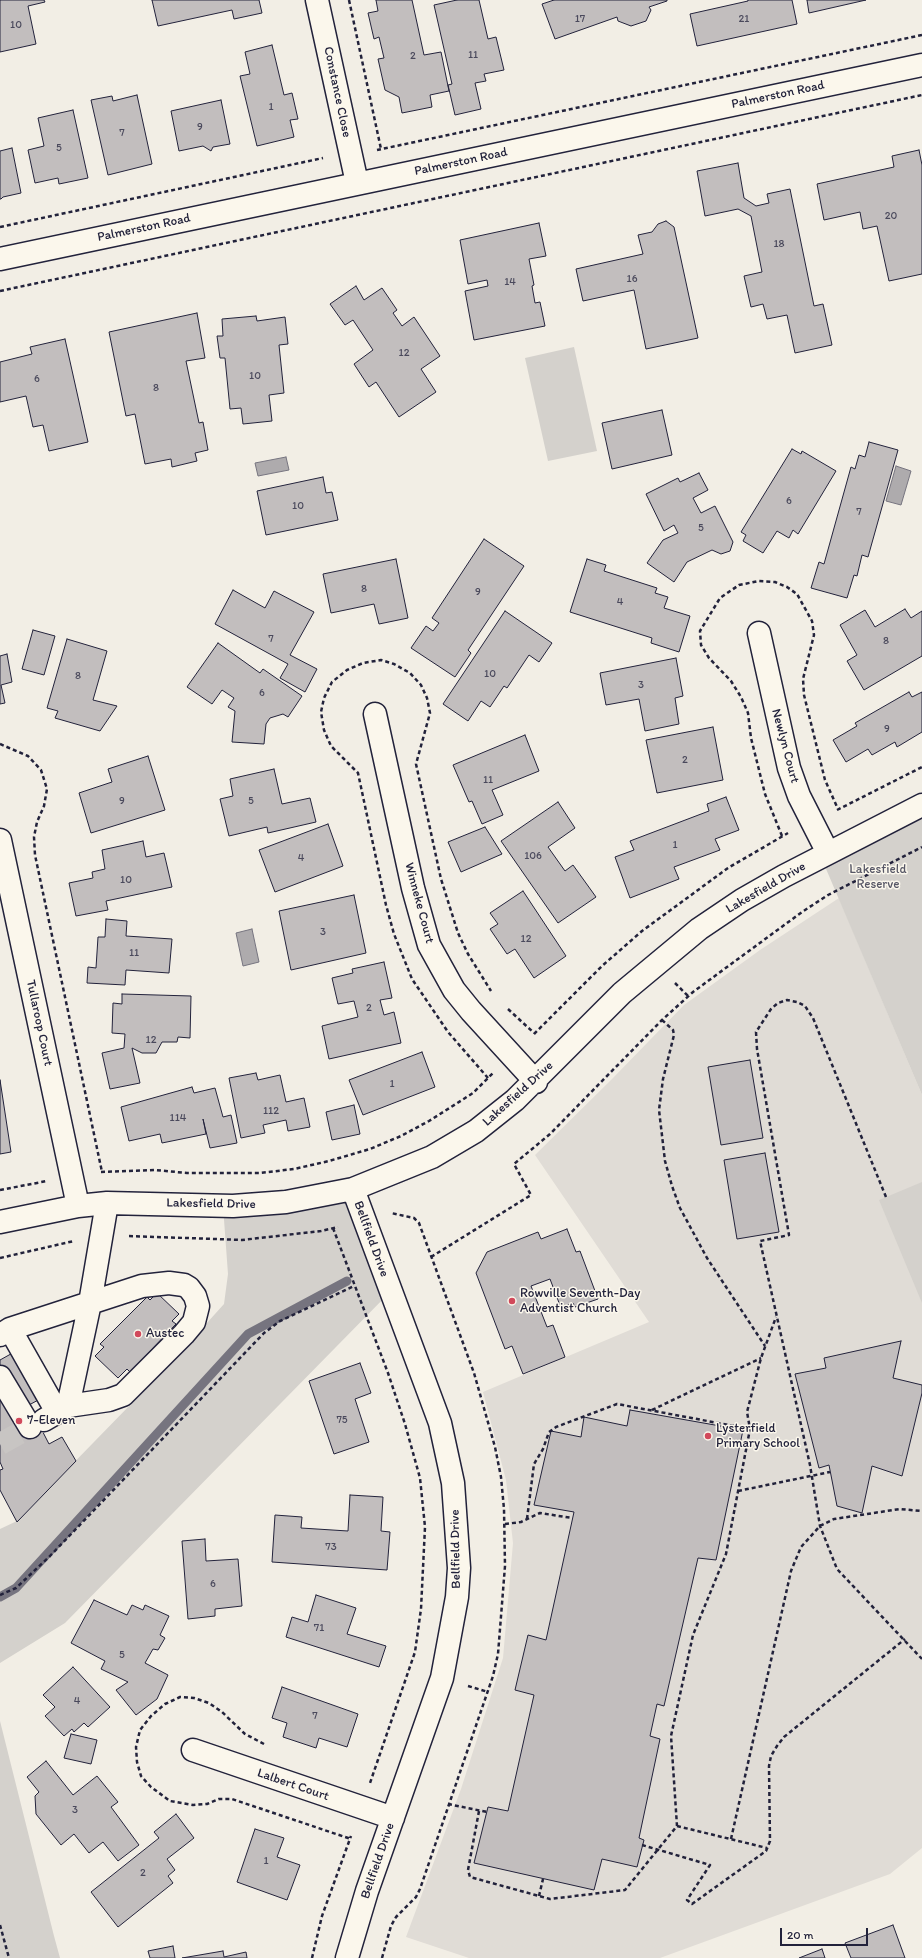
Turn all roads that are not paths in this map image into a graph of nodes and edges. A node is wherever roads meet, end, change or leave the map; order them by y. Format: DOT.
graph roads {
  1 [pos="317,0"];
  2 [pos="922,65"];
  3 [pos="357,183"];
  4 [pos="0,259"];
  5 [pos="759,633"];
  6 [pos="375,714"];
  7 [pos="922,805"];
  8 [pos="0,840"];
  9 [pos="828,853"];
  10 [pos="536,1082"];
  11 [pos="353,1189"];
  12 [pos="107,1203"];
  13 [pos="78,1206"];
  14 [pos="0,1222"];
  15 [pos="90,1303"];
  16 [pos="5,1332"];
  17 [pos="0,1377"];
  18 [pos="50,1416"];
  19 [pos="193,1750"];
  20 [pos="393,1818"];
  21 [pos="347,1958"];
  1 -- 3 [label="street, Constance Close"];
  2 -- 3 [label="street, Palmerston Road"];
  3 -- 4 [label="street, Palmerston Road"];
  5 -- 9 [label="street, Newlyn Court"];
  6 -- 10 [label="street, Winneke Court"];
  7 -- 9 [label="street, Lakesfield Drive"];
  8 -- 13 [label="street, Tullaroop Court"];
  9 -- 10 [label="street, Lakesfield Drive"];
  10 -- 11 [label="street, Lakesfield Drive"];
  11 -- 12 [label="street, Lakesfield Drive"];
  11 -- 20 [label="street, Bellfield Drive"];
  12 -- 13 [label="street, Lakesfield Drive"];
  12 -- 15 [label="street"];
  13 -- 14 [label="street, Lakesfield Drive"];
  15 -- 16 [label="street"];
  15 -- 18 [label="street"];
  15 -- 18 [label="street"];
  16 -- 18 [label="street"];
  17 -- 18 [label="street"];
  19 -- 20 [label="street, Lalbert Court"];
  20 -- 21 [label="street, Bellfield Drive"];
}
